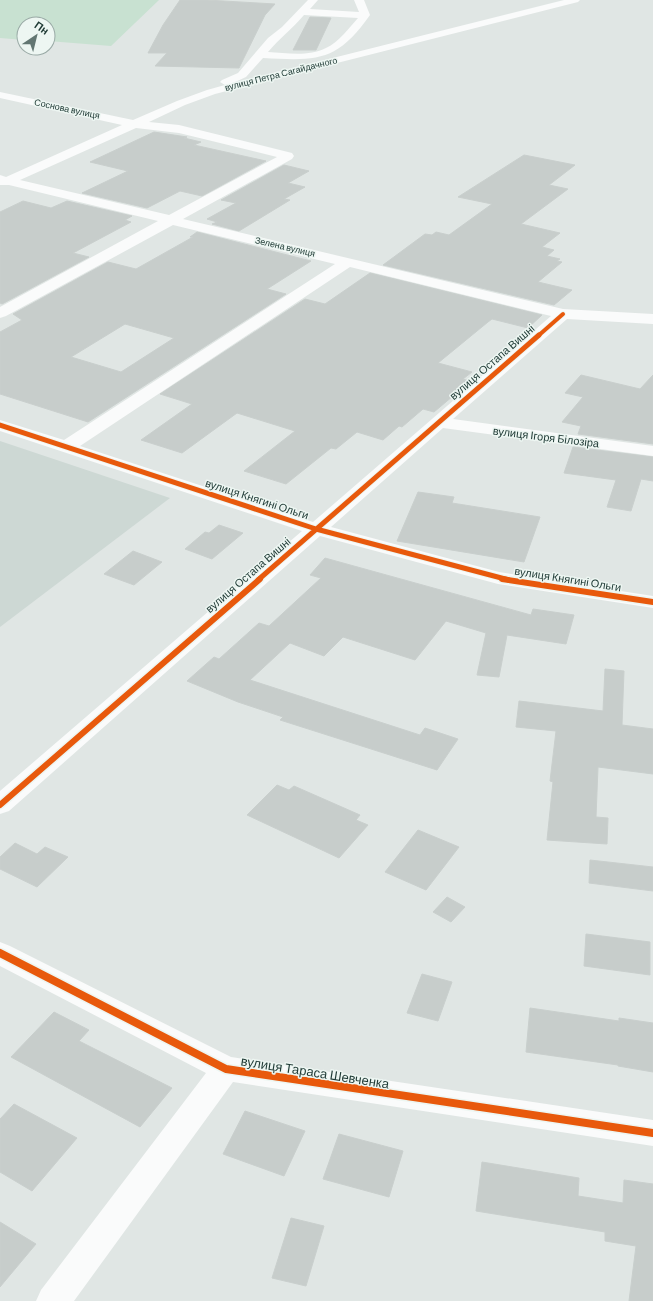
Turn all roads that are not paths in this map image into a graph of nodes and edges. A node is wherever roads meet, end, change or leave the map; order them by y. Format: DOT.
graph roads {
  1 [pos="313,0"];
  2 [pos="359,0"];
  3 [pos="574,0"];
  4 [pos="302,12"];
  5 [pos="365,15"];
  6 [pos="260,55"];
  7 [pos="181,91"];
  8 [pos="0,94"];
  9 [pos="135,124"];
  10 [pos="3,181"];
  11 [pos="171,220"];
  12 [pos="348,262"];
  13 [pos="0,313"];
  14 [pos="563,314"];
  15 [pos="653,319"];
  16 [pos="438,422"];
  17 [pos="0,425"];
  18 [pos="66,447"];
  19 [pos="653,451"];
  20 [pos="316,529"];
  21 [pos="653,602"];
  22 [pos="0,804"];
  23 [pos="0,953"];
  24 [pos="226,1069"];
  25 [pos="653,1133"];
  26 [pos="53,1301"];
  1 -- 4 [label="street"];
  2 -- 5 [label="street"];
  3 -- 9 [label="street, вулиця Петра Сагайдачного"];
  4 -- 5 [label="street"];
  4 -- 6 [label="street"];
  5 -- 6 [label="street"];
  6 -- 7 [label="street"];
  8 -- 9 [label="street, Соснова вулиця"];
  9 -- 10 [label="street, вулиця Петра Сагайдачного"];
  9 -- 11 [label="street, Соснова вулиця"];
  10 -- 11 [label="street, Зелена вулиця"];
  11 -- 12 [label="street, Зелена вулиця"];
  11 -- 13 [label="street"];
  12 -- 14 [label="street, Зелена вулиця"];
  12 -- 18 [label="street"];
  14 -- 15 [label="street, Зелена вулиця"];
  14 -- 16 [label="street, вулиця Остапа Вишні"];
  16 -- 19 [label="street, вулиця Ігоря Білозіра"];
  16 -- 20 [label="street, вулиця Остапа Вишні"];
  17 -- 18 [label="street, вулиця Княгині Ольги"];
  18 -- 20 [label="street, вулиця Княгині Ольги"];
  20 -- 21 [label="street, вулиця Княгині Ольги"];
  20 -- 22 [label="street, вулиця Остапа Вишні"];
  23 -- 24 [label="street, вулиця Тараса Шевченка"];
  24 -- 25 [label="street, вулиця Тараса Шевченка"];
  24 -- 26 [label="street"];
}
